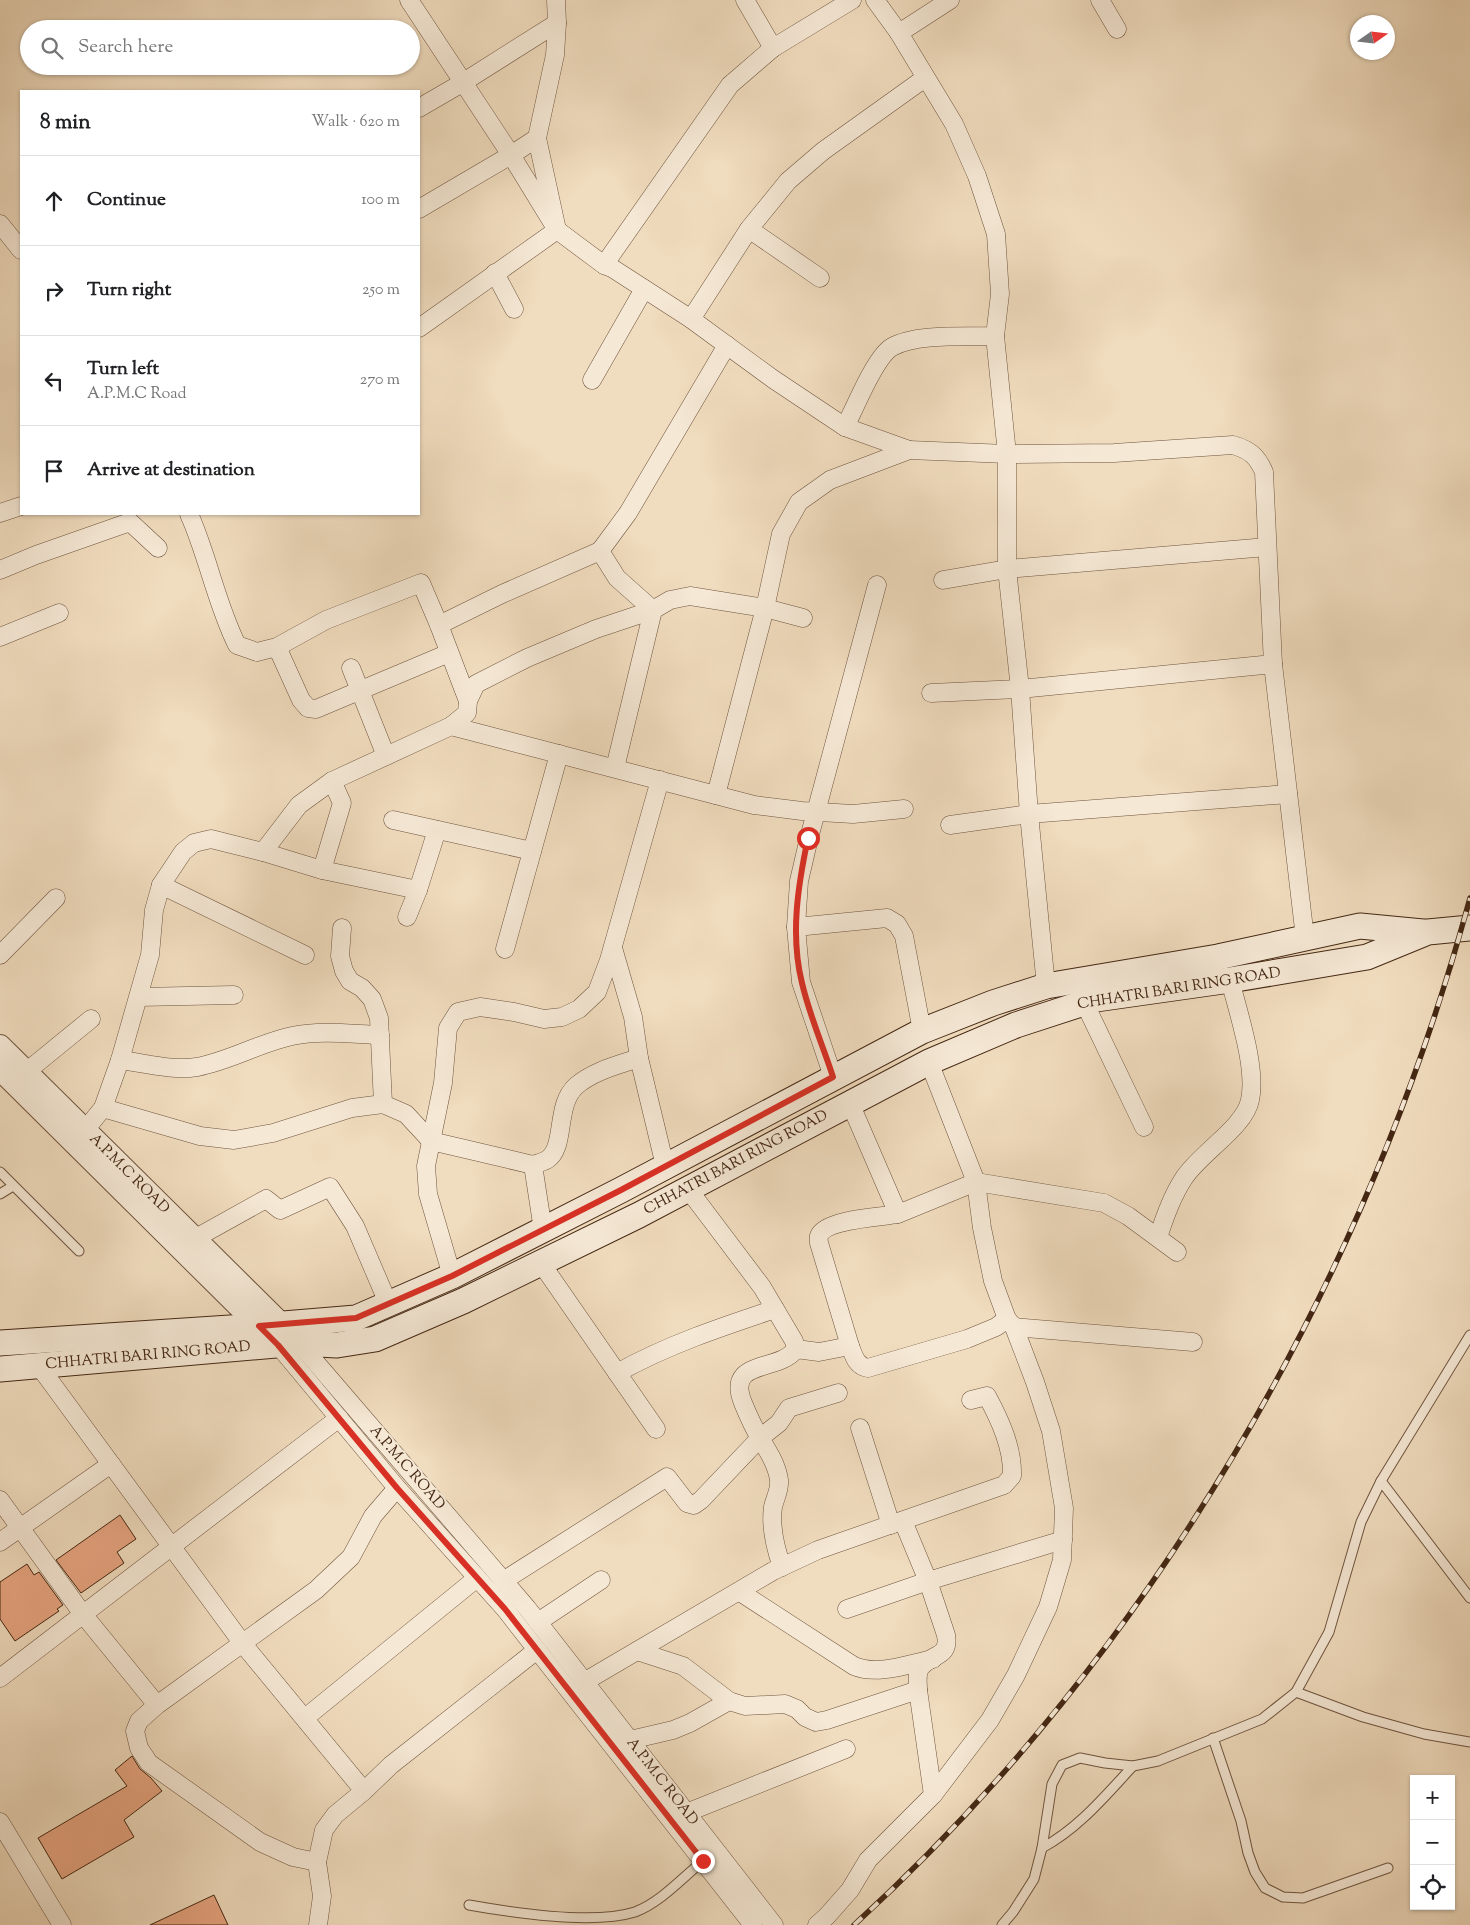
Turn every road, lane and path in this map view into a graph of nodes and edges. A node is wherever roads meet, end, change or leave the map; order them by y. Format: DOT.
graph roads {
  1 [pos="409,0"];
  2 [pos="556,0"];
  3 [pos="745,0"];
  4 [pos="852,0"];
  5 [pos="875,0"];
  6 [pos="950,0"];
  7 [pos="1100,0"];
  8 [pos="557,23"];
  9 [pos="1117,29"];
  10 [pos="899,33"];
  11 [pos="774,48"];
  12 [pos="925,78"];
  13 [pos="462,83"];
  14 [pos="420,107"];
  15 [pos="537,138"];
  16 [pos="511,155"];
  17 [pos="420,208"];
  18 [pos="0,224"];
  19 [pos="749,229"];
  20 [pos="557,230"];
  21 [pos="20,249"];
  22 [pos="604,265"];
  23 [pos="495,273"];
  24 [pos="820,278"];
  25 [pos="644,289"];
  26 [pos="514,310"];
  27 [pos="691,319"];
  28 [pos="420,327"];
  29 [pos="995,336"];
  30 [pos="727,344"];
  31 [pos="592,380"];
  32 [pos="845,427"];
  33 [pos="909,450"];
  34 [pos="1007,454"];
  35 [pos="20,506"];
  36 [pos="0,513"];
  37 [pos="189,515"];
  38 [pos="1267,547"];
  39 [pos="158,548"];
  40 [pos="600,551"];
  41 [pos="0,570"];
  42 [pos="1007,570"];
  43 [pos="943,580"];
  44 [pos="877,585"];
  45 [pos="765,608"];
  46 [pos="653,610"];
  47 [pos="59,613"];
  48 [pos="803,618"];
  49 [pos="439,625"];
  50 [pos="0,637"];
  51 [pos="277,646"];
  52 [pos="449,652"];
  53 [pos="1272,664"];
  54 [pos="351,668"];
  55 [pos="1020,689"];
  56 [pos="361,691"];
  57 [pos="931,693"];
  58 [pos="468,701"];
  59 [pos="451,726"];
  60 [pos="559,754"];
  61 [pos="386,756"];
  62 [pos="615,768"];
  63 [pos="660,780"];
  64 [pos="332,781"];
  65 [pos="1288,794"];
  66 [pos="716,795"];
  67 [pos="904,810"];
  68 [pos="816,811"];
  69 [pos="1029,814"];
  70 [pos="393,820"];
  71 [pos="950,825"];
  72 [pos="437,830"];
  73 [pos="532,851"];
  74 [pos="263,852"];
  75 [pos="322,870"];
  76 [pos="161,885"];
  77 [pos="418,890"];
  78 [pos="56,898"];
  79 [pos="407,917"];
  80 [pos="796,926"];
  81 [pos="342,928"];
  82 [pos="1470,928"];
  83 [pos="1428,932"];
  84 [pos="1305,938"];
  85 [pos="613,948"];
  86 [pos="505,949"];
  87 [pos="0,955"];
  88 [pos="305,955"];
  89 [pos="1230,980"];
  90 [pos="1046,986"];
  91 [pos="234,996"];
  92 [pos="139,997"];
  93 [pos="1084,1002"];
  94 [pos="91,1019"];
  95 [pos="922,1031"];
  96 [pos="380,1035"];
  97 [pos="0,1046"];
  98 [pos="639,1058"];
  99 [pos="120,1060"];
  100 [pos="929,1062"];
  101 [pos="0,1069"];
  102 [pos="26,1072"];
  103 [pos="833,1077"];
  104 [pos="850,1103"];
  105 [pos="383,1104"];
  106 [pos="103,1108"];
  107 [pos="1144,1127"];
  108 [pos="85,1130"];
  109 [pos="431,1141"];
  110 [pos="533,1165"];
  111 [pos="666,1166"];
  112 [pos="0,1172"];
  113 [pos="976,1182"];
  114 [pos="14,1186"];
  115 [pos="688,1189"];
  116 [pos="0,1194"];
  117 [pos="898,1214"];
  118 [pos="543,1230"];
  119 [pos="1158,1237"];
  120 [pos="194,1239"];
  121 [pos="79,1251"];
  122 [pos="1177,1252"];
  123 [pos="541,1263"];
  124 [pos="452,1276"];
  125 [pos="388,1303"];
  126 [pos="775,1309"];
  127 [pos="1010,1323"];
  128 [pos="279,1334"];
  129 [pos="1470,1335"];
  130 [pos="0,1342"];
  131 [pos="1193,1342"];
  132 [pos="850,1346"];
  133 [pos="796,1349"];
  134 [pos="39,1366"];
  135 [pos="0,1369"];
  136 [pos="617,1373"];
  137 [pos="838,1393"];
  138 [pos="971,1400"];
  139 [pos="339,1418"];
  140 [pos="860,1428"];
  141 [pos="656,1429"];
  142 [pos="760,1438"];
  143 [pos="111,1464"];
  144 [pos="1381,1481"];
  145 [pos="397,1488"];
  146 [pos="0,1500"];
  147 [pos="897,1523"];
  148 [pos="19,1528"];
  149 [pos="1063,1540"];
  150 [pos="0,1542"];
  151 [pos="170,1546"];
  152 [pos="782,1567"];
  153 [pos="477,1578"];
  154 [pos="601,1580"];
  155 [pos="503,1581"];
  156 [pos="928,1581"];
  157 [pos="740,1592"];
  158 [pos="1470,1598"];
  159 [pos="847,1609"];
  160 [pos="82,1613"];
  161 [pos="538,1622"];
  162 [pos="243,1644"];
  163 [pos="537,1650"];
  164 [pos="636,1651"];
  165 [pos="933,1659"];
  166 [pos="0,1678"];
  167 [pos="584,1682"];
  168 [pos="918,1690"];
  169 [pos="1296,1692"];
  170 [pos="729,1701"];
  171 [pos="157,1705"];
  172 [pos="305,1718"];
  173 [pos="1213,1738"];
  174 [pos="630,1740"];
  175 [pos="1470,1742"];
  176 [pos="846,1749"];
  177 [pos="1133,1766"];
  178 [pos="364,1790"];
  179 [pos="933,1795"];
  180 [pos="686,1813"];
  181 [pos="0,1822"];
  182 [pos="1042,1848"];
  183 [pos="703,1861"];
  184 [pos="317,1862"];
  185 [pos="1388,1868"];
  186 [pos="469,1905"];
  187 [pos="62,1925"];
  188 [pos="318,1925"];
  189 [pos="753,1925"];
  190 [pos="774,1925"];
  191 [pos="816,1925"];
  192 [pos="1002,1925"];
  1 -- 13 [label="street"];
  2 -- 8 [label="street"];
  3 -- 11 [label="street"];
  4 -- 11 [label="street"];
  5 -- 10 [label="street"];
  6 -- 10 [label="street"];
  7 -- 9 [label="street"];
  8 -- 13 [label="street"];
  8 -- 15 [label="street"];
  10 -- 12 [label="street"];
  11 -- 22 [label="street"];
  12 -- 19 [label="street"];
  12 -- 29 [label="street"];
  13 -- 14 [label="street"];
  13 -- 16 [label="street"];
  15 -- 16 [label="street"];
  15 -- 20 [label="street"];
  16 -- 17 [label="street"];
  16 -- 20 [label="street"];
  18 -- 21 [label="street"];
  19 -- 24 [label="street"];
  19 -- 27 [label="street"];
  20 -- 22 [label="street"];
  20 -- 23 [label="street"];
  22 -- 25 [label="street"];
  23 -- 26 [label="street"];
  23 -- 28 [label="street"];
  25 -- 27 [label="street"];
  25 -- 31 [label="street"];
  27 -- 30 [label="street"];
  29 -- 32 [label="street"];
  29 -- 34 [label="street"];
  30 -- 32 [label="street"];
  30 -- 40 [label="street"];
  32 -- 33 [label="street"];
  33 -- 34 [label="street"];
  33 -- 45 [label="street"];
  34 -- 38 [label="street"];
  34 -- 42 [label="street"];
  35 -- 36 [label="street"];
  37 -- 51 [label="street"];
  38 -- 42 [label="street"];
  38 -- 53 [label="street"];
  39 -- 41 [label="street"];
  40 -- 46 [label="street"];
  40 -- 49 [label="street"];
  42 -- 43 [label="street"];
  42 -- 55 [label="street"];
  44 -- 68 [label="street"];
  45 -- 46 [label="street"];
  45 -- 48 [label="street"];
  45 -- 66 [label="street"];
  46 -- 58 [label="street"];
  46 -- 62 [label="street"];
  47 -- 50 [label="street"];
  49 -- 51 [label="street"];
  49 -- 52 [label="street"];
  51 -- 56 [label="street"];
  52 -- 56 [label="street"];
  52 -- 58 [label="street"];
  53 -- 55 [label="street"];
  53 -- 65 [label="street"];
  54 -- 56 [label="street"];
  55 -- 57 [label="street"];
  55 -- 69 [label="street"];
  56 -- 61 [label="street"];
  58 -- 59 [label="street"];
  59 -- 60 [label="street"];
  59 -- 61 [label="street"];
  60 -- 62 [label="street"];
  60 -- 73 [label="street"];
  61 -- 64 [label="street"];
  62 -- 63 [label="street"];
  63 -- 66 [label="street"];
  63 -- 85 [label="street"];
  64 -- 74 [label="street"];
  64 -- 75 [label="street"];
  65 -- 69 [label="street"];
  65 -- 84 [label="street"];
  66 -- 68 [label="street"];
  67 -- 68 [label="street"];
  68 -- 80 [label="street"];
  69 -- 71 [label="street"];
  69 -- 90 [label="street"];
  70 -- 72 [label="street"];
  72 -- 73 [label="street"];
  72 -- 77 [label="street"];
  73 -- 86 [label="street"];
  74 -- 75 [label="street"];
  74 -- 76 [label="street"];
  75 -- 77 [label="street"];
  76 -- 88 [label="street"];
  76 -- 92 [label="street"];
  77 -- 79 [label="street"];
  78 -- 87 [label="street"];
  80 -- 95 [label="street"];
  80 -- 103 [label="street"];
  81 -- 96 [label="street"];
  82 -- 83 [label="main road, CHHATRI BARI RING ROAD"];
  83 -- 84 [label="main road"];
  83 -- 89 [label="main road, CHHATRI BARI RING ROAD"];
  84 -- 90 [label="main road"];
  85 -- 98 [label="street"];
  85 -- 109 [label="street"];
  89 -- 93 [label="main road, CHHATRI BARI RING ROAD"];
  89 -- 119 [label="street"];
  90 -- 95 [label="main road"];
  91 -- 92 [label="street"];
  92 -- 99 [label="street"];
  93 -- 100 [label="main road, CHHATRI BARI RING ROAD"];
  93 -- 107 [label="street"];
  94 -- 102 [label="street"];
  95 -- 103 [label="main road"];
  96 -- 99 [label="street"];
  96 -- 105 [label="street"];
  97 -- 102 [label="street, A.P.M.C ROAD"];
  98 -- 110 [label="street"];
  98 -- 111 [label="street"];
  99 -- 106 [label="street"];
  100 -- 104 [label="main road, CHHATRI BARI RING ROAD"];
  100 -- 113 [label="street"];
  101 -- 128 [label="street, A.P.M.C ROAD"];
  102 -- 108 [label="street, A.P.M.C ROAD"];
  103 -- 111 [label="main road"];
  104 -- 115 [label="main road, CHHATRI BARI RING ROAD"];
  104 -- 117 [label="street"];
  105 -- 106 [label="street"];
  105 -- 109 [label="street"];
  106 -- 108 [label="street"];
  108 -- 120 [label="street, A.P.M.C ROAD"];
  109 -- 110 [label="street"];
  109 -- 124 [label="street"];
  110 -- 118 [label="street"];
  111 -- 118 [label="main road"];
  112 -- 114 [label="lane"];
  113 -- 117 [label="street"];
  113 -- 119 [label="street"];
  113 -- 127 [label="street"];
  114 -- 116 [label="lane"];
  114 -- 121 [label="lane"];
  115 -- 123 [label="main road, CHHATRI BARI RING ROAD"];
  115 -- 126 [label="street"];
  117 -- 132 [label="street"];
  118 -- 124 [label="main road"];
  119 -- 122 [label="street"];
  120 -- 125 [label="street"];
  120 -- 128 [label="street, A.P.M.C ROAD"];
  123 -- 128 [label="main road, CHHATRI BARI RING ROAD"];
  123 -- 136 [label="street"];
  124 -- 125 [label="main road"];
  125 -- 128 [label="main road"];
  126 -- 133 [label="street"];
  126 -- 136 [label="street"];
  127 -- 131 [label="street"];
  127 -- 132 [label="street"];
  127 -- 149 [label="street"];
  128 -- 130 [label="main road"];
  128 -- 134 [label="main road, CHHATRI BARI RING ROAD"];
  128 -- 139 [label="street, A.P.M.C ROAD"];
  128 -- 155 [label="street, A.P.M.C ROAD"];
  129 -- 144 [label="lane"];
  132 -- 133 [label="street"];
  133 -- 142 [label="street"];
  134 -- 135 [label="main road, CHHATRI BARI RING ROAD"];
  134 -- 143 [label="street"];
  136 -- 141 [label="street"];
  137 -- 142 [label="street"];
  138 -- 147 [label="street"];
  139 -- 145 [label="street, A.P.M.C ROAD"];
  139 -- 151 [label="street"];
  140 -- 147 [label="street"];
  142 -- 152 [label="street"];
  142 -- 155 [label="street"];
  143 -- 148 [label="street"];
  143 -- 151 [label="street"];
  144 -- 158 [label="lane"];
  144 -- 169 [label="lane"];
  145 -- 153 [label="street, A.P.M.C ROAD"];
  145 -- 162 [label="street"];
  146 -- 148 [label="street"];
  147 -- 152 [label="street"];
  147 -- 156 [label="street"];
  148 -- 150 [label="street"];
  148 -- 160 [label="street"];
  149 -- 156 [label="street"];
  149 -- 179 [label="street"];
  151 -- 160 [label="street"];
  151 -- 162 [label="street"];
  152 -- 157 [label="street"];
  153 -- 163 [label="street, A.P.M.C ROAD"];
  153 -- 172 [label="street"];
  154 -- 161 [label="street"];
  155 -- 161 [label="street, A.P.M.C ROAD"];
  156 -- 159 [label="street"];
  156 -- 165 [label="street"];
  157 -- 164 [label="street"];
  157 -- 165 [label="street"];
  160 -- 166 [label="street"];
  160 -- 171 [label="street"];
  161 -- 167 [label="street, A.P.M.C ROAD"];
  162 -- 171 [label="street"];
  162 -- 172 [label="street"];
  163 -- 178 [label="street"];
  163 -- 183 [label="street, A.P.M.C ROAD"];
  164 -- 167 [label="street"];
  164 -- 170 [label="street"];
  165 -- 168 [label="street"];
  167 -- 174 [label="street, A.P.M.C ROAD"];
  168 -- 170 [label="street"];
  168 -- 179 [label="street"];
  169 -- 173 [label="lane"];
  169 -- 175 [label="lane"];
  170 -- 174 [label="street"];
  171 -- 184 [label="street"];
  172 -- 178 [label="street"];
  173 -- 177 [label="lane"];
  173 -- 185 [label="lane"];
  174 -- 180 [label="street, A.P.M.C ROAD"];
  176 -- 180 [label="street"];
  177 -- 182 [label="lane"];
  177 -- 182 [label="lane"];
  178 -- 184 [label="street"];
  179 -- 191 [label="street"];
  180 -- 190 [label="street, A.P.M.C ROAD"];
  181 -- 187 [label="street"];
  182 -- 192 [label="lane"];
  183 -- 186 [label="lane"];
  183 -- 189 [label="street, A.P.M.C ROAD"];
  184 -- 188 [label="street"];
}
